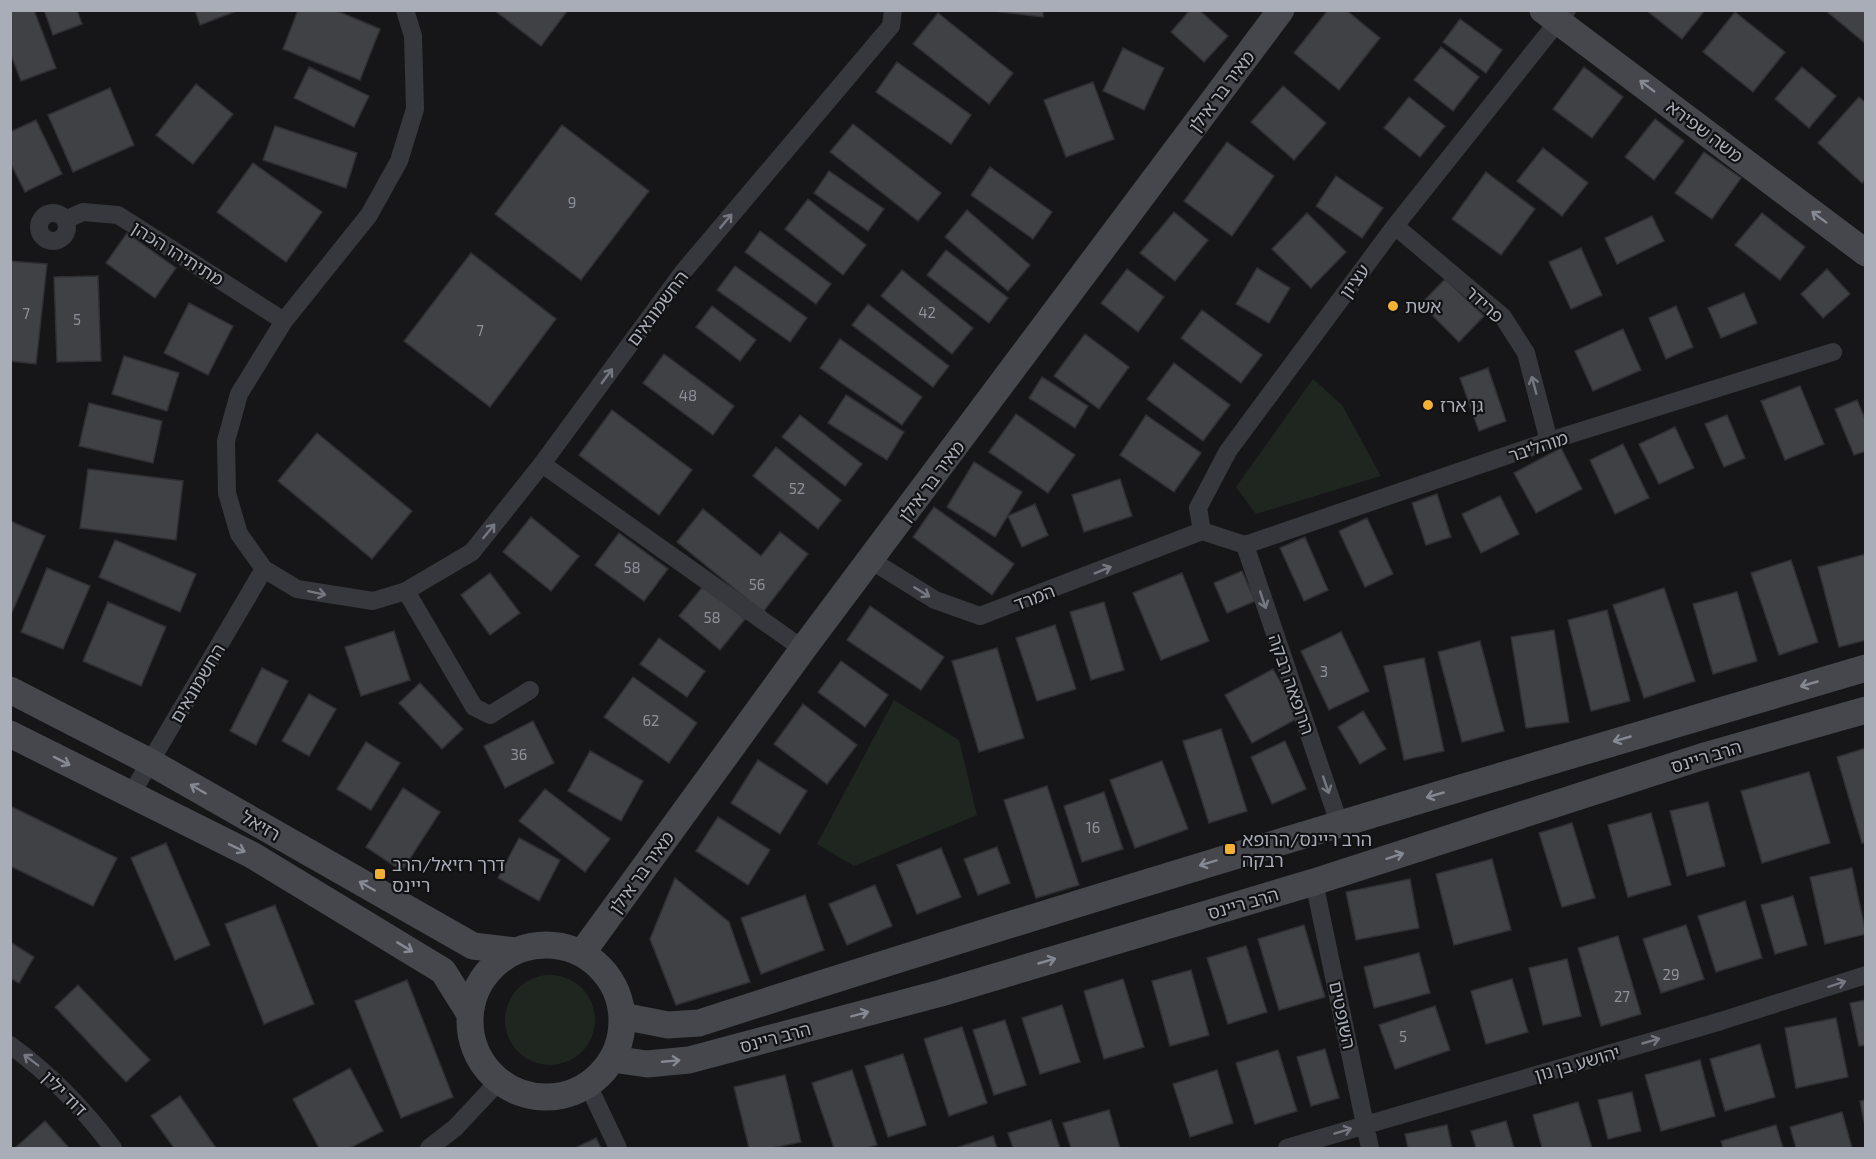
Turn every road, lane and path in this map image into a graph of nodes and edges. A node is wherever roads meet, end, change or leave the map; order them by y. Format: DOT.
graph roads {
  1 [pos="405,10"];
  2 [pos="893,10"];
  3 [pos="1281,10"];
  4 [pos="1556,14"];
  5 [pos="64,220"];
  6 [pos="1395,226"];
  7 [pos="1866,253"];
  8 [pos="284,321"];
  9 [pos="1833,352"];
  10 [pos="1549,441"];
  11 [pos="542,464"];
  12 [pos="1202,531"];
  13 [pos="1245,544"];
  14 [pos="872,561"];
  15 [pos="264,569"];
  16 [pos="406,591"];
  17 [pos="803,649"];
  18 [pos="1866,668"];
  19 [pos="10,690"];
  20 [pos="530,690"];
  21 [pos="1866,710"];
  22 [pos="10,734"];
  23 [pos="150,762"];
  24 [pos="130,796"];
  25 [pos="1339,823"];
  26 [pos="1314,882"];
  27 [pos="515,951"];
  28 [pos="582,953"];
  29 [pos="1866,975"];
  30 [pos="470,1014"];
  31 [pos="622,1016"];
  32 [pos="10,1045"];
  33 [pos="612,1059"];
  34 [pos="499,1081"];
  35 [pos="588,1085"];
  36 [pos="1366,1124"];
  37 [pos="113,1149"];
  38 [pos="429,1149"];
  39 [pos="618,1149"];
  40 [pos="1287,1149"];
  41 [pos="1370,1149"];
  1 -- 8 [label="street, החשמונאים"];
  11 -- 2 [label="street, החשמונאים, one-way"];
  3 -- 14 [label="main road, מאיר בר אילן"];
  4 -- 6 [label="street, עציון"];
  7 -- 4 [label="main road, משה שפירא, one-way"];
  5 -- 8 [label="street, מתיתיהו הכהן"];
  10 -- 6 [label="street, פרידר, one-way"];
  6 -- 12 [label="street, עציון"];
  8 -- 15 [label="street, החשמונאים"];
  9 -- 10 [label="street, מוהליבר"];
  10 -- 13 [label="street, מוהליבר"];
  16 -- 11 [label="street, החשמונאים, one-way"];
  11 -- 17 [label="street"];
  12 -- 13 [label="street"];
  14 -- 12 [label="street, המרד, one-way"];
  13 -- 25 [label="street, הרופאה רבקה, one-way"];
  14 -- 17 [label="main road, מאיר בר אילן"];
  15 -- 16 [label="street, החשמונאים, one-way"];
  15 -- 23 [label="street, החשמונאים"];
  16 -- 20 [label="street"];
  17 -- 28 [label="main road, מאיר בר אילן"];
  18 -- 25 [label="main road, הרב ריינס, one-way"];
  19 -- 23 [label="main road, רזיאל"];
  26 -- 21 [label="main road, הרב ריינס, one-way"];
  22 -- 24 [label="main road, רזיאל, one-way"];
  23 -- 24 [label="street, החשמונאים"];
  27 -- 23 [label="main road, רזיאל, one-way"];
  24 -- 30 [label="main road, רזיאל, one-way"];
  25 -- 31 [label="main road, הרב ריינס, one-way"];
  33 -- 26 [label="main road, הרב ריינס, one-way"];
  26 -- 36 [label="street, השופטים"];
  27 -- 28 [label="main road"];
  27 -- 30 [label="main road"];
  28 -- 31 [label="main road"];
  36 -- 29 [label="street, יהושע בן נון, one-way"];
  30 -- 34 [label="main road"];
  31 -- 33 [label="main road"];
  37 -- 32 [label="street, דוד ילין, one-way"];
  33 -- 35 [label="main road"];
  34 -- 35 [label="main road"];
  34 -- 38 [label="street"];
  35 -- 39 [label="street"];
  40 -- 36 [label="street, יהושע בן נון, one-way"];
  36 -- 41 [label="street, השופטים"];
}
